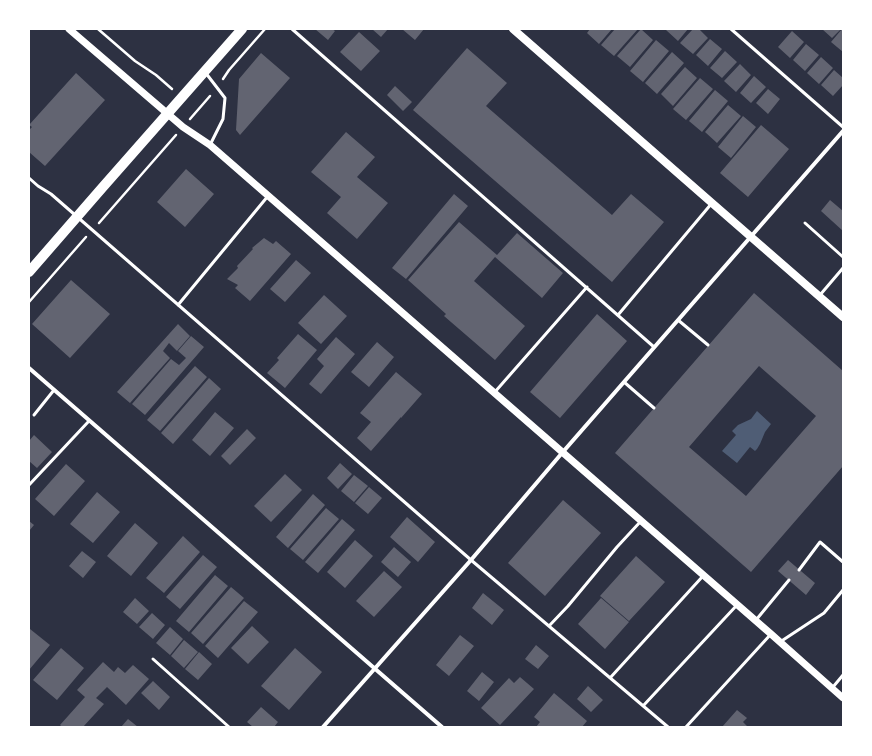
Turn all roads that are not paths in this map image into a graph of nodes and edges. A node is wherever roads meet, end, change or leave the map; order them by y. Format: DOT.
graph roads {
  1 [pos="69,29"];
  2 [pos="242,29"];
  3 [pos="292,29"];
  4 [pos="513,29"];
  5 [pos="731,29"];
  6 [pos="205,72"];
  7 [pos="167,114"];
  8 [pos="843,127"];
  9 [pos="843,131"];
  10 [pos="210,145"];
  11 [pos="29,178"];
  12 [pos="268,196"];
  13 [pos="712,203"];
  14 [pos="77,217"];
  15 [pos="805,223"];
  16 [pos="751,236"];
  17 [pos="843,257"];
  18 [pos="843,268"];
  19 [pos="29,272"];
  20 [pos="586,287"];
  21 [pos="819,296"];
  22 [pos="178,305"];
  23 [pos="618,315"];
  24 [pos="843,317"];
  25 [pos="678,320"];
  26 [pos="708,345"];
  27 [pos="654,347"];
  28 [pos="29,368"];
  29 [pos="624,382"];
  30 [pos="54,390"];
  31 [pos="494,394"];
  32 [pos="654,408"];
  33 [pos="34,415"];
  34 [pos="89,421"];
  35 [pos="562,453"];
  36 [pos="29,485"];
  37 [pos="641,521"];
  38 [pos="471,560"];
  39 [pos="843,562"];
  40 [pos="799,570"];
  41 [pos="703,576"];
  42 [pos="789,580"];
  43 [pos="843,590"];
  44 [pos="737,605"];
  45 [pos="755,621"];
  46 [pos="549,626"];
  47 [pos="770,634"];
  48 [pos="780,642"];
  49 [pos="153,659"];
  50 [pos="375,668"];
  51 [pos="843,675"];
  52 [pos="610,678"];
  53 [pos="832,688"];
  54 [pos="843,698"];
  55 [pos="643,706"];
  56 [pos="229,727"];
  57 [pos="323,727"];
  58 [pos="442,727"];
  59 [pos="668,727"];
  60 [pos="686,727"];
  1 -- 7 [label="street"];
  2 -- 6 [label="main road"];
  3 -- 20 [label="lane"];
  4 -- 13 [label="main road"];
  5 -- 8 [label="lane"];
  6 -- 7 [label="main road"];
  6 -- 10 [label="lane"];
  7 -- 10 [label="street"];
  7 -- 14 [label="main road"];
  9 -- 16 [label="street"];
  10 -- 12 [label="street"];
  11 -- 14 [label="lane"];
  12 -- 22 [label="lane"];
  12 -- 31 [label="street"];
  13 -- 16 [label="main road"];
  13 -- 23 [label="lane"];
  14 -- 19 [label="main road"];
  14 -- 22 [label="lane"];
  15 -- 17 [label="lane"];
  16 -- 21 [label="main road"];
  16 -- 25 [label="street"];
  18 -- 21 [label="lane"];
  20 -- 23 [label="lane"];
  20 -- 31 [label="lane"];
  21 -- 24 [label="main road"];
  22 -- 38 [label="lane"];
  23 -- 27 [label="lane"];
  25 -- 26 [label="lane"];
  25 -- 27 [label="street"];
  27 -- 29 [label="street"];
  28 -- 30 [label="street"];
  29 -- 32 [label="lane"];
  29 -- 35 [label="street"];
  30 -- 33 [label="lane"];
  30 -- 34 [label="street"];
  31 -- 35 [label="street"];
  34 -- 36 [label="lane"];
  34 -- 50 [label="street"];
  35 -- 37 [label="street"];
  35 -- 38 [label="street"];
  37 -- 41 [label="street"];
  37 -- 46 [label="lane"];
  38 -- 46 [label="lane"];
  38 -- 50 [label="street"];
  39 -- 40 [label="lane"];
  41 -- 44 [label="street"];
  41 -- 52 [label="lane"];
  42 -- 45 [label="lane"];
  43 -- 48 [label="lane"];
  44 -- 45 [label="street"];
  44 -- 55 [label="lane"];
  45 -- 47 [label="street"];
  46 -- 52 [label="lane"];
  47 -- 48 [label="street"];
  47 -- 60 [label="lane"];
  48 -- 53 [label="street"];
  49 -- 56 [label="lane"];
  50 -- 57 [label="street"];
  50 -- 58 [label="street"];
  51 -- 53 [label="lane"];
  52 -- 55 [label="lane"];
  53 -- 54 [label="street"];
  55 -- 59 [label="lane"];
}
